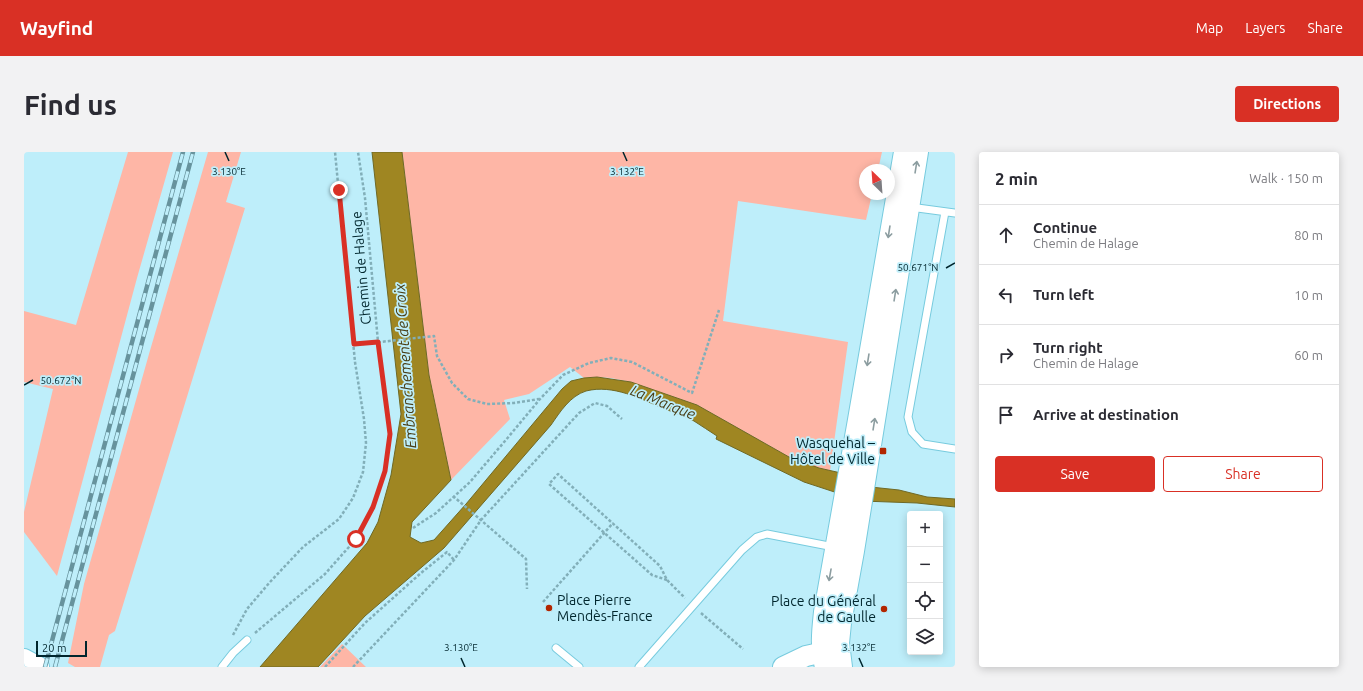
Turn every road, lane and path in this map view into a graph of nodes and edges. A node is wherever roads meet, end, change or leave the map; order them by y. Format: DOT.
graph roads {
  1 [pos="335,152"];
  2 [pos="358,152"];
  3 [pos="904,152"];
  4 [pos="918,152"];
  5 [pos="902,205"];
  6 [pos="945,212"];
  7 [pos="955,213"];
  8 [pos="719,310"];
  9 [pos="378,342"];
  10 [pos="354,344"];
  11 [pos="540,398"];
  12 [pos="622,419"];
  13 [pos="955,449"];
  14 [pos="453,496"];
  15 [pos="481,520"];
  16 [pos="613,523"];
  17 [pos="413,528"];
  18 [pos="604,533"];
  19 [pos="844,549"];
  20 [pos="454,560"];
  21 [pos="667,580"];
  22 [pos="527,589"];
  23 [pos="543,602"];
  24 [pos="692,605"];
  25 [pos="247,640"];
  26 [pos="231,642"];
  27 [pos="556,648"];
  28 [pos="743,650"];
  29 [pos="24,659"];
  30 [pos="832,659"];
  31 [pos="39,667"];
  32 [pos="222,667"];
  33 [pos="325,667"];
  34 [pos="353,667"];
  35 [pos="579,667"];
  36 [pos="639,667"];
  37 [pos="783,667"];
  1 -- 10 [label="path, Chemin de Halage"];
  2 -- 9 [label="path, Chemin de Halage"];
  3 -- 5 [label="street"];
  5 -- 4 [label="street, one-way"];
  5 -- 6 [label="lane"];
  5 -- 19 [label="street"];
  6 -- 7 [label="lane"];
  6 -- 13 [label="lane"];
  8 -- 11 [label="path"];
  9 -- 10 [label="path"];
  9 -- 11 [label="path"];
  9 -- 25 [label="path, Chemin de Halage"];
  10 -- 26 [label="path, Chemin de Halage"];
  11 -- 14 [label="path"];
  12 -- 15 [label="path"];
  14 -- 15 [label="path"];
  14 -- 17 [label="path"];
  15 -- 20 [label="path"];
  15 -- 22 [label="path"];
  16 -- 18 [label="path"];
  16 -- 18 [label="path"];
  16 -- 21 [label="path"];
  18 -- 21 [label="path"];
  18 -- 23 [label="path"];
  19 -- 24 [label="lane"];
  19 -- 30 [label="street"];
  20 -- 33 [label="path"];
  20 -- 34 [label="path"];
  21 -- 24 [label="path"];
  24 -- 28 [label="path"];
  24 -- 36 [label="lane"];
  25 -- 32 [label="lane"];
  27 -- 35 [label="lane"];
  29 -- 31 [label="street"];
  30 -- 37 [label="street"];
}
